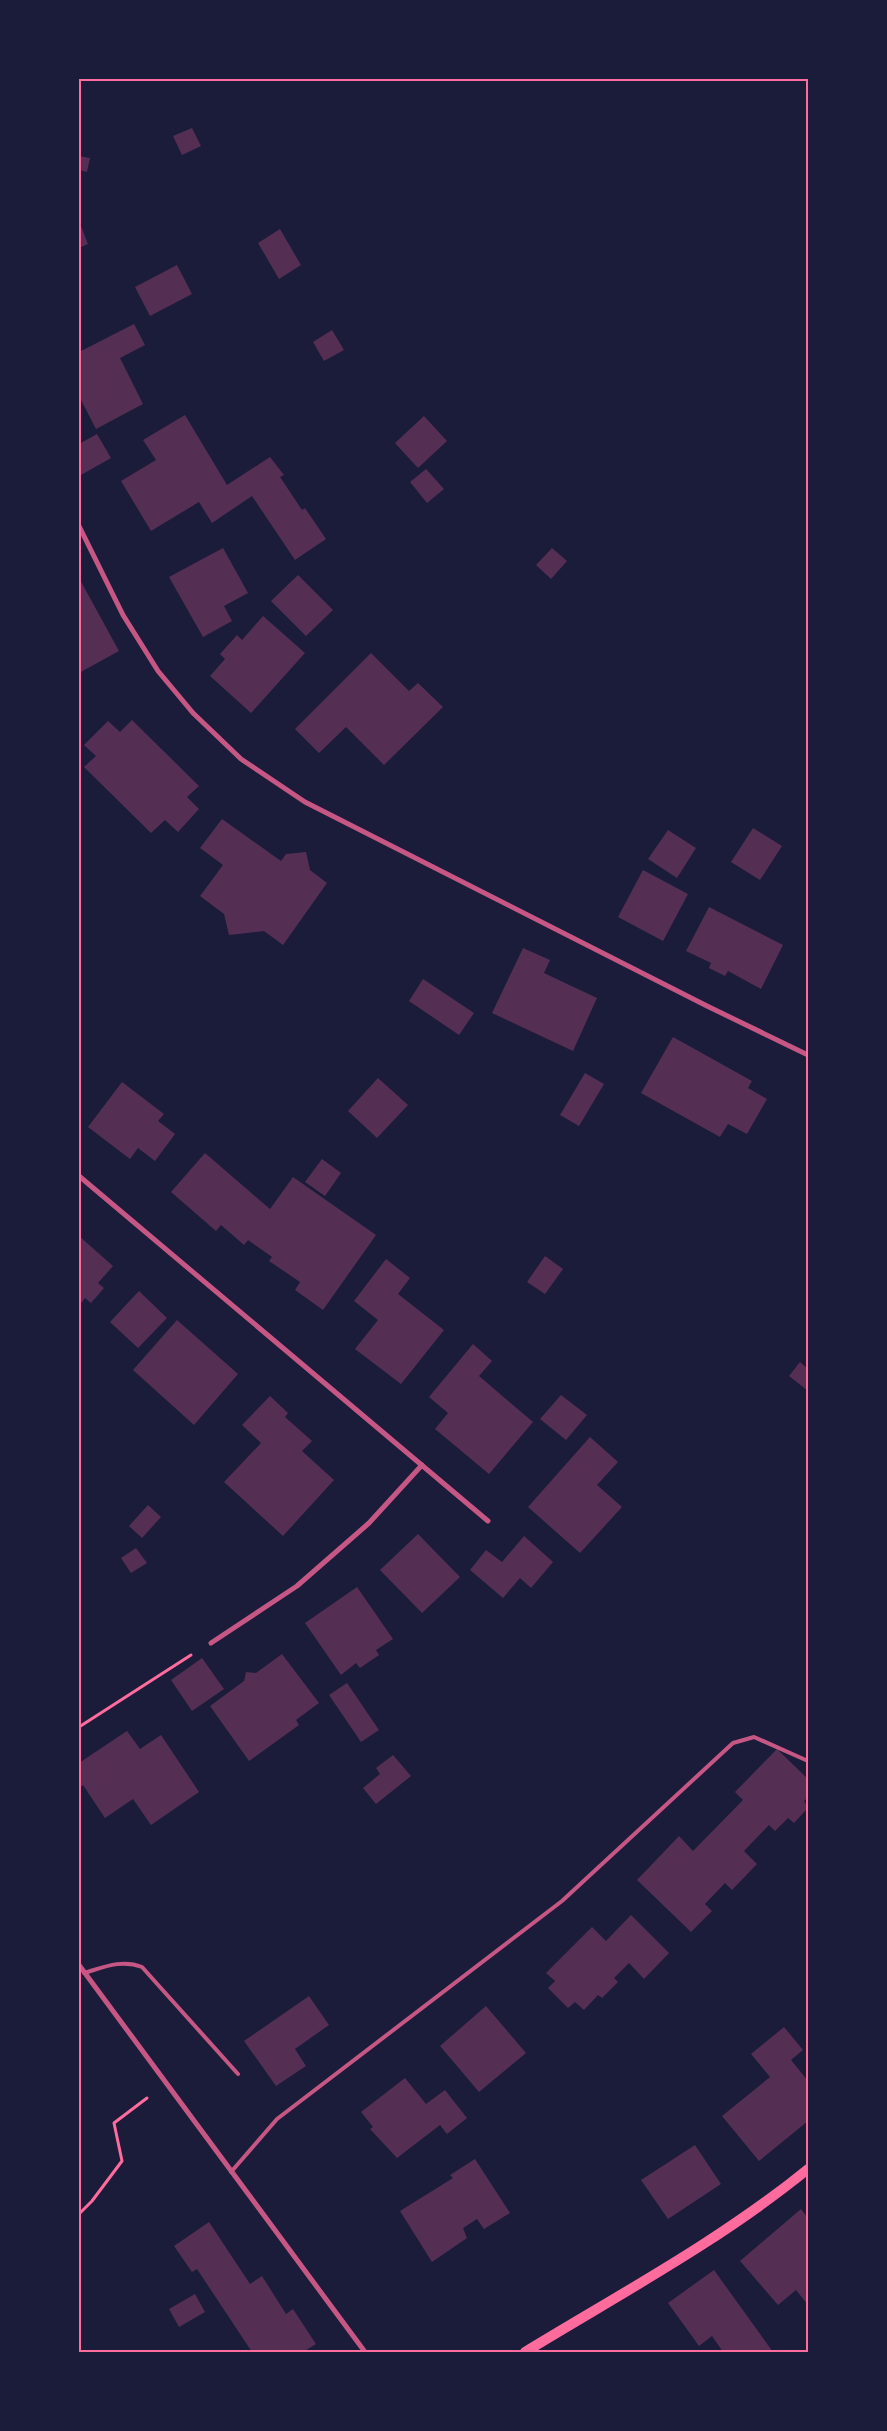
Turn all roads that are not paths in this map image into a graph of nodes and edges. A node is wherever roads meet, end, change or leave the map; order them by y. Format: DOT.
graph roads {
  1 [pos="79,526"];
  2 [pos="808,1055"];
  3 [pos="79,1176"];
  4 [pos="422,1465"];
  5 [pos="488,1521"];
  6 [pos="211,1642"];
  7 [pos="808,1761"];
  8 [pos="79,1965"];
  9 [pos="84,1973"];
  10 [pos="238,2074"];
  11 [pos="808,2169"];
  12 [pos="231,2172"];
  13 [pos="365,2352"];
  14 [pos="526,2352"];
  1 -- 2 [label="street"];
  3 -- 4 [label="street"];
  4 -- 5 [label="street"];
  4 -- 6 [label="street"];
  7 -- 12 [label="lane"];
  8 -- 9 [label="street"];
  9 -- 10 [label="lane"];
  9 -- 12 [label="street"];
  11 -- 14 [label="main road"];
  12 -- 13 [label="street"];
}
